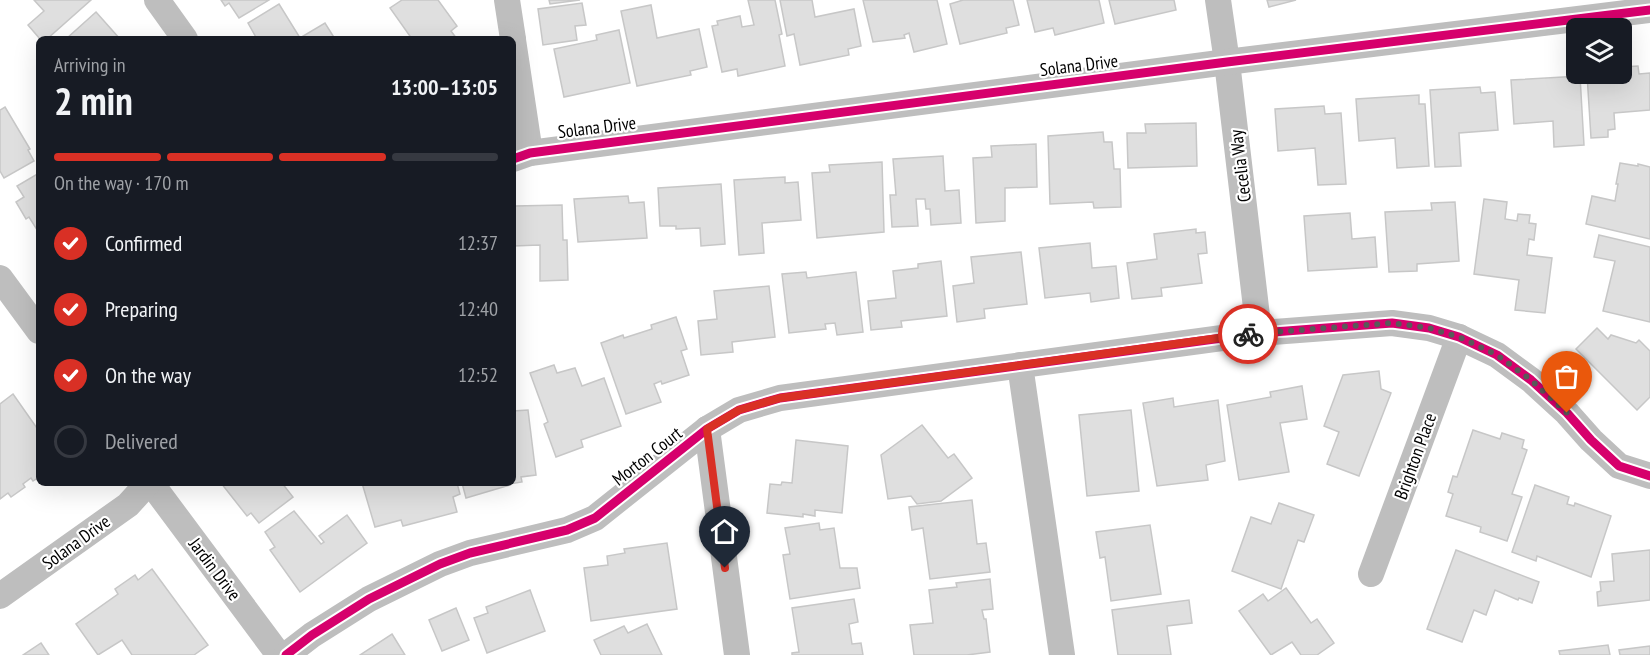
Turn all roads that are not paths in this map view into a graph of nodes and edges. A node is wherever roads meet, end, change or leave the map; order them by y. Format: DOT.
graph roads {
  1 [pos="157,0"];
  2 [pos="507,0"];
  3 [pos="1218,0"];
  4 [pos="1650,10"];
  5 [pos="183,36"];
  6 [pos="513,36"];
  7 [pos="1227,62"];
  8 [pos="516,78"];
  9 [pos="522,156"];
  10 [pos="0,278"];
  11 [pos="36,327"];
  12 [pos="1259,333"];
  13 [pos="1459,337"];
  14 [pos="1020,365"];
  15 [pos="707,429"];
  16 [pos="1650,476"];
  17 [pos="147,486"];
  18 [pos="152,486"];
  19 [pos="1371,574"];
  20 [pos="0,596"];
  21 [pos="279,655"];
  22 [pos="286,655"];
  23 [pos="737,655"];
  24 [pos="1062,655"];
  1 -- 5 [label="street"];
  2 -- 6 [label="street"];
  3 -- 7 [label="street, Cecelia Way"];
  4 -- 7 [label="street, Solana Drive"];
  7 -- 9 [label="street, Solana Drive"];
  7 -- 12 [label="street, Cecelia Way"];
  8 -- 9 [label="street"];
  10 -- 11 [label="street"];
  12 -- 13 [label="street, Morton Court"];
  12 -- 14 [label="street, Morton Court"];
  13 -- 16 [label="street, Morton Court"];
  13 -- 19 [label="street, Brighton Place"];
  14 -- 15 [label="street, Morton Court"];
  14 -- 24 [label="street"];
  15 -- 22 [label="street, Morton Court"];
  15 -- 23 [label="street"];
  17 -- 20 [label="street, Solana Drive"];
  18 -- 21 [label="street, Jardin Drive"];
}
